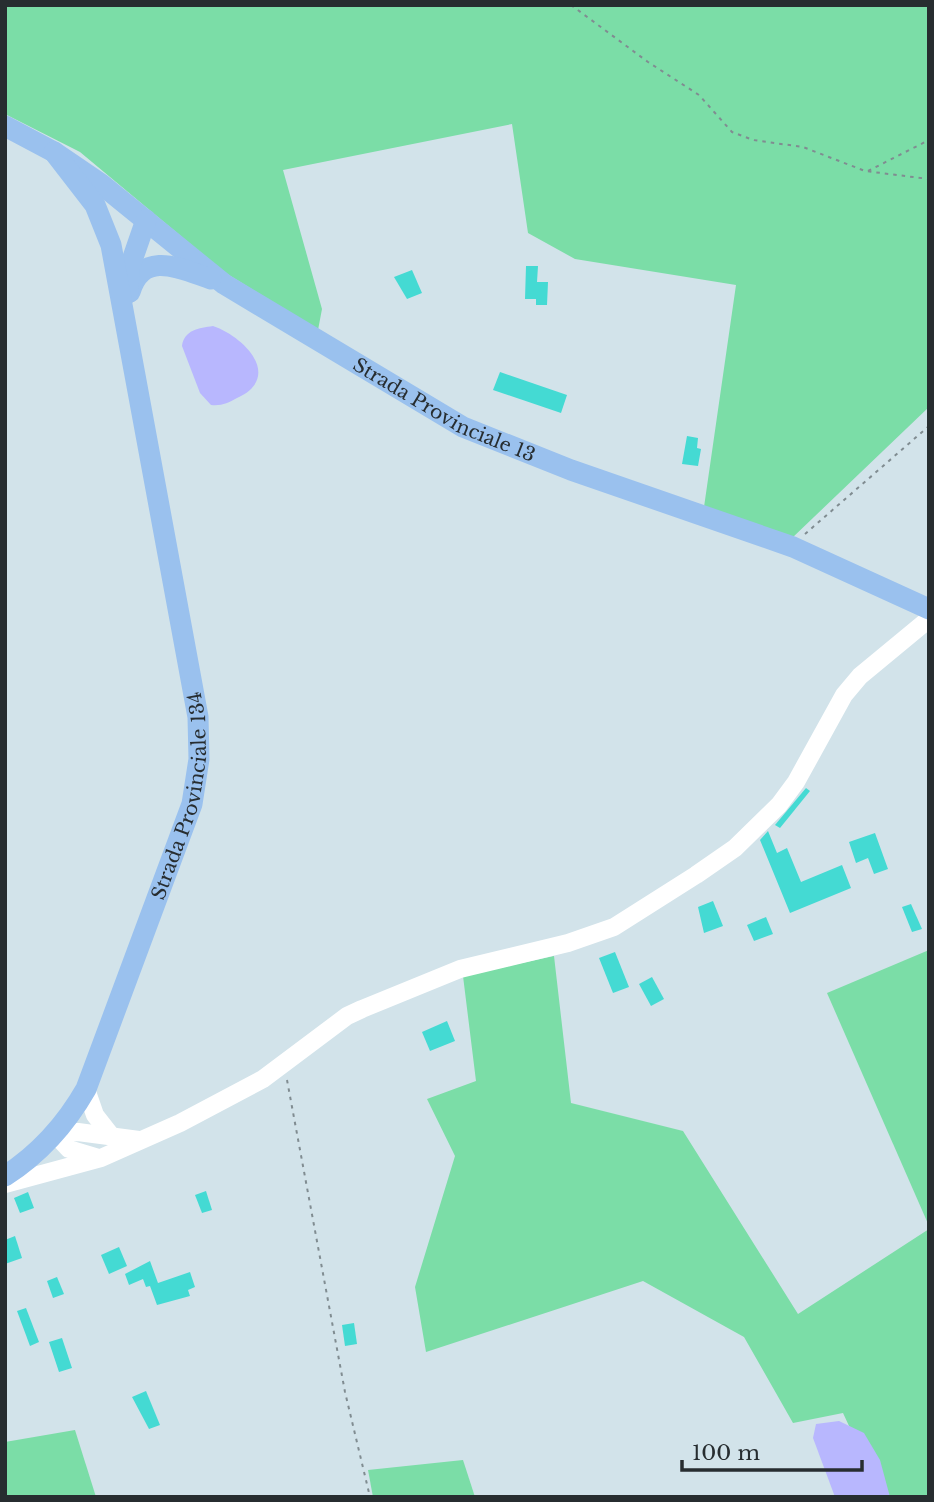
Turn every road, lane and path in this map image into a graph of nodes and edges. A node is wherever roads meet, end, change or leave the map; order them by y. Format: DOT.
graph roads {
  1 [pos="571,5"];
  2 [pos="5,126"];
  3 [pos="929,140"];
  4 [pos="54,152"];
  5 [pos="867,172"];
  6 [pos="929,178"];
  7 [pos="146,220"];
  8 [pos="111,245"];
  9 [pos="224,284"];
  10 [pos="128,298"];
  11 [pos="136,372"];
  12 [pos="929,426"];
  13 [pos="793,547"];
  14 [pos="929,609"];
  15 [pos="929,619"];
  16 [pos="284,1065"];
  17 [pos="86,1089"];
  18 [pos="55,1134"];
  19 [pos="113,1138"];
  20 [pos="142,1140"];
  21 [pos="101,1158"];
  22 [pos="5,1177"];
  23 [pos="5,1184"];
  24 [pos="370,1497"];
  1 -- 5 [label="path"];
  2 -- 4 [label="main road, Strada Provinciale 13"];
  3 -- 5 [label="path"];
  4 -- 7 [label="main road, Strada Provinciale 13"];
  4 -- 8 [label="main road"];
  5 -- 6 [label="path"];
  7 -- 8 [label="main road"];
  7 -- 9 [label="main road, Strada Provinciale 13"];
  7 -- 10 [label="main road"];
  8 -- 11 [label="main road"];
  9 -- 10 [label="main road"];
  9 -- 13 [label="main road, Strada Provinciale 13"];
  10 -- 11 [label="main road"];
  11 -- 17 [label="main road, Strada Provinciale 134"];
  12 -- 13 [label="path"];
  13 -- 14 [label="main road, Strada Provinciale 13"];
  15 -- 16 [label="street"];
  16 -- 20 [label="street"];
  16 -- 24 [label="path"];
  17 -- 18 [label="main road, Strada Provinciale 134"];
  17 -- 19 [label="street"];
  18 -- 19 [label="street"];
  18 -- 21 [label="street"];
  18 -- 22 [label="main road, Strada Provinciale 134"];
  19 -- 20 [label="street"];
  20 -- 21 [label="street"];
  21 -- 23 [label="street"];
}
